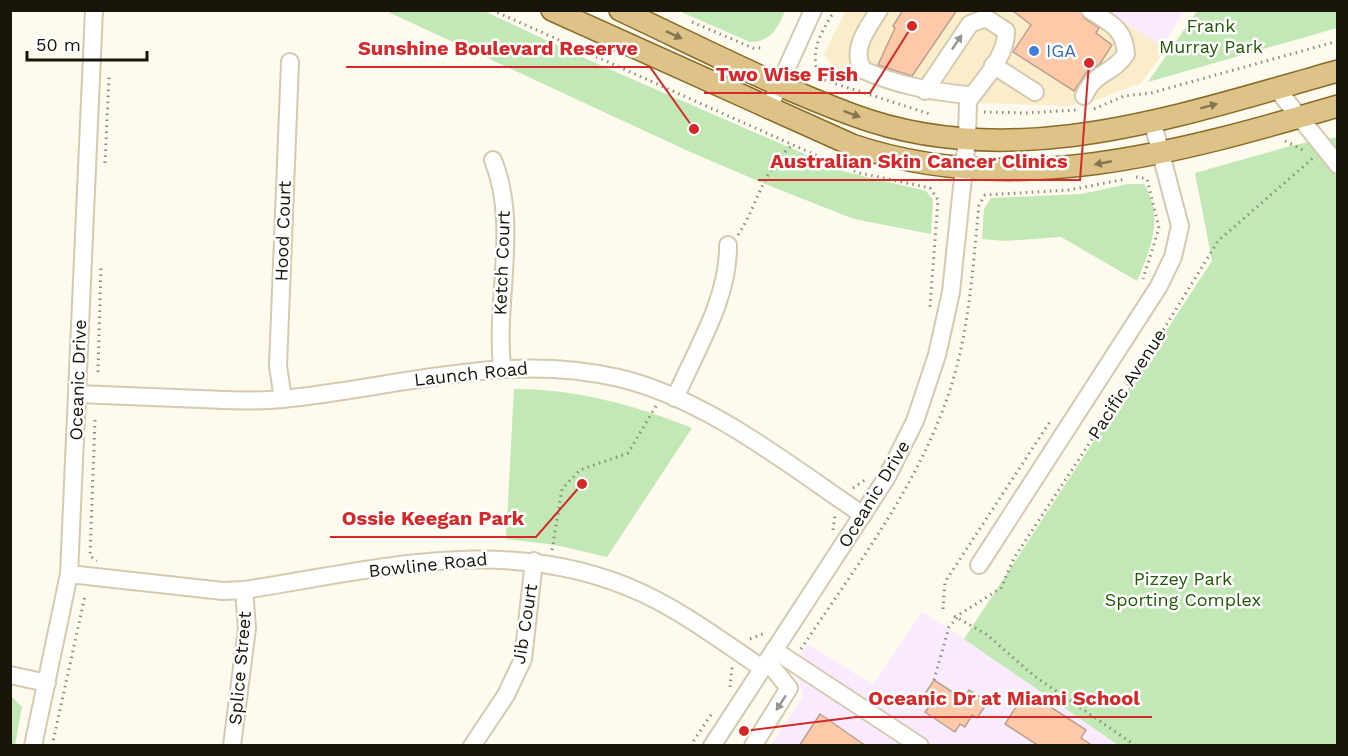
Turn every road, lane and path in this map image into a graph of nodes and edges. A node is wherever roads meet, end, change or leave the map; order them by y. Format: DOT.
graph roads {
  1 [pos="94,10"];
  2 [pos="492,10"];
  3 [pos="552,10"];
  4 [pos="620,10"];
  5 [pos="813,10"];
  6 [pos="879,10"];
  7 [pos="1090,10"];
  8 [pos="686,19"];
  9 [pos="1338,41"];
  10 [pos="763,48"];
  11 [pos="290,62"];
  12 [pos="993,65"];
  13 [pos="1338,71"];
  14 [pos="109,72"];
  15 [pos="779,83"];
  16 [pos="1276,88"];
  17 [pos="925,91"];
  18 [pos="1035,92"];
  19 [pos="1084,96"];
  20 [pos="971,103"];
  21 [pos="1338,106"];
  22 [pos="768,110"];
  23 [pos="1298,117"];
  24 [pos="1152,120"];
  25 [pos="967,140"];
  26 [pos="1280,142"];
  27 [pos="792,145"];
  28 [pos="1161,152"];
  29 [pos="493,160"];
  30 [pos="105,165"];
  31 [pos="1338,165"];
  32 [pos="964,168"];
  33 [pos="985,195"];
  34 [pos="728,245"];
  35 [pos="101,258"];
  36 [pos="1141,283"];
  37 [pos="928,315"];
  38 [pos="502,367"];
  39 [pos="98,372"];
  40 [pos="78,394"];
  41 [pos="669,395"];
  42 [pos="283,399"];
  43 [pos="1054,416"];
  44 [pos="95,420"];
  45 [pos="872,471"];
  46 [pos="852,488"];
  47 [pos="835,514"];
  48 [pos="863,515"];
  49 [pos="829,537"];
  50 [pos="560,551"];
  51 [pos="534,561"];
  52 [pos="979,565"];
  53 [pos="105,566"];
  54 [pos="69,573"];
  55 [pos="244,590"];
  56 [pos="85,596"];
  57 [pos="943,609"];
  58 [pos="955,617"];
  59 [pos="766,632"];
  60 [pos="743,638"];
  61 [pos="768,659"];
  62 [pos="723,660"];
  63 [pos="10,675"];
  64 [pos="934,680"];
  65 [pos="47,683"];
  66 [pos="725,694"];
  67 [pos="713,711"];
  68 [pos="33,746"];
  69 [pos="52,746"];
  70 [pos="232,746"];
  71 [pos="472,746"];
  72 [pos="690,746"];
  73 [pos="712,746"];
  74 [pos="753,746"];
  75 [pos="920,746"];
  76 [pos="1136,746"];
  1 -- 40 [label="street, Oceanic Drive"];
  2 -- 27 [label="path"];
  3 -- 22 [label="main road"];
  4 -- 15 [label="main road, one-way"];
  5 -- 15 [label="street"];
  6 -- 17 [label="street"];
  7 -- 19 [label="street"];
  8 -- 10 [label="path"];
  9 -- 20 [label="path"];
  11 -- 42 [label="street, Hood Court"];
  17 -- 12 [label="street, one-way"];
  12 -- 18 [label="street"];
  12 -- 20 [label="street"];
  13 -- 16 [label="main road"];
  14 -- 30 [label="path"];
  15 -- 22 [label="street"];
  15 -- 25 [label="main road, one-way"];
  16 -- 23 [label="street"];
  24 -- 16 [label="main road, one-way"];
  17 -- 20 [label="street"];
  20 -- 25 [label="street, Oceanic Drive"];
  21 -- 23 [label="main road"];
  22 -- 32 [label="main road"];
  23 -- 28 [label="main road"];
  23 -- 31 [label="street"];
  24 -- 25 [label="main road"];
  24 -- 28 [label="street, Pacific Avenue"];
  25 -- 32 [label="street, Oceanic Drive"];
  26 -- 58 [label="path, Pacific Avenue"];
  27 -- 34 [label="path"];
  27 -- 37 [label="path"];
  28 -- 32 [label="main road, one-way"];
  28 -- 52 [label="street, Pacific Avenue"];
  29 -- 38 [label="street, Ketch Court"];
  32 -- 48 [label="street, Oceanic Drive"];
  33 -- 36 [label="path"];
  34 -- 41 [label="street"];
  35 -- 39 [label="path"];
  38 -- 41 [label="street, Launch Road"];
  38 -- 42 [label="street, Launch Road"];
  40 -- 42 [label="street, Launch Road"];
  40 -- 54 [label="street, Oceanic Drive"];
  41 -- 48 [label="street, Launch Road"];
  41 -- 50 [label="path"];
  43 -- 57 [label="path"];
  44 -- 53 [label="path"];
  45 -- 46 [label="path"];
  47 -- 49 [label="path"];
  48 -- 61 [label="street, Oceanic Drive"];
  51 -- 55 [label="street, Bowline Road"];
  51 -- 61 [label="street, Bowline Road"];
  51 -- 71 [label="street, Jib Court"];
  54 -- 55 [label="street, Bowline Road"];
  54 -- 65 [label="street, Oceanic Drive"];
  55 -- 70 [label="street, Splice Street"];
  56 -- 69 [label="path"];
  58 -- 64 [label="path"];
  58 -- 76 [label="path"];
  59 -- 60 [label="path"];
  61 -- 73 [label="street, Oceanic Drive"];
  61 -- 74 [label="street, one-way"];
  61 -- 75 [label="street"];
  62 -- 66 [label="path"];
  63 -- 65 [label="street"];
  65 -- 68 [label="street, Oceanic Drive"];
  67 -- 72 [label="path"];
}
